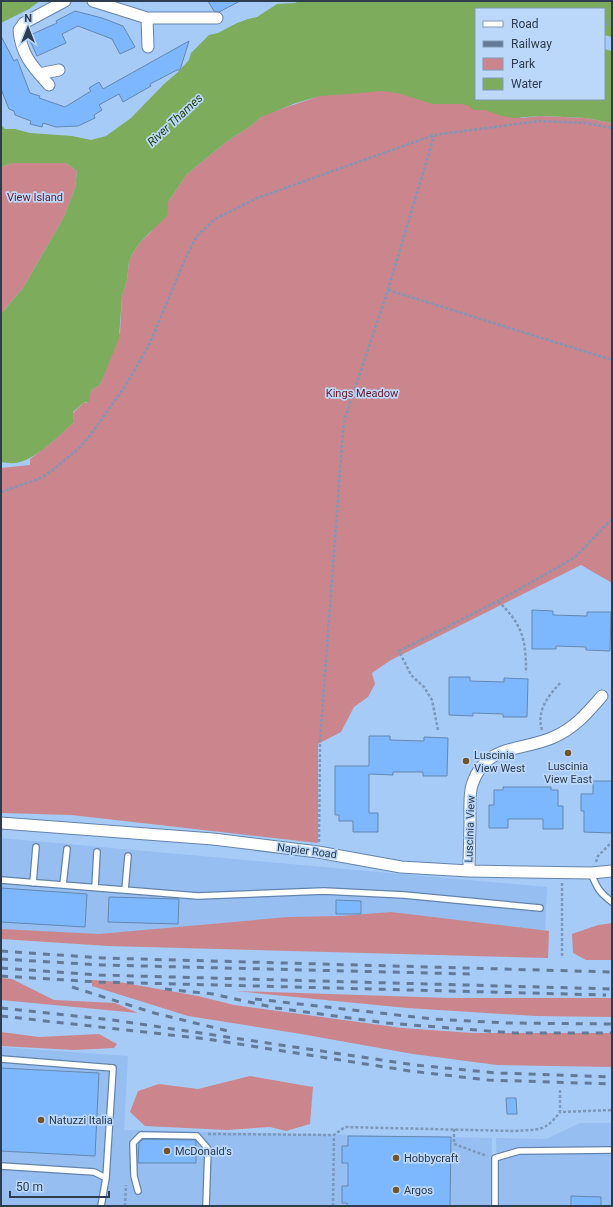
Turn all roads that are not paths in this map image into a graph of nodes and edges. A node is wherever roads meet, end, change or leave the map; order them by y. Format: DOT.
graph roads {
  1 [pos="65,1"];
  2 [pos="93,1"];
  3 [pos="147,18"];
  4 [pos="217,18"];
  5 [pos="148,46"];
  6 [pos="59,70"];
  7 [pos="39,74"];
  8 [pos="49,85"];
  9 [pos="602,696"];
  10 [pos="1,823"];
  11 [pos="36,847"];
  12 [pos="67,849"];
  13 [pos="98,852"];
  14 [pos="128,856"];
  15 [pos="469,871"];
  16 [pos="612,871"];
  17 [pos="591,873"];
  18 [pos="1,880"];
  19 [pos="33,883"];
  20 [pos="63,885"];
  21 [pos="95,887"];
  22 [pos="126,890"];
  23 [pos="612,902"];
  24 [pos="540,908"];
  25 [pos="1,1060"];
  26 [pos="612,1150"];
  27 [pos="1,1166"];
  28 [pos="106,1178"];
  29 [pos="138,1191"];
  30 [pos="101,1206"];
  31 [pos="206,1206"];
  32 [pos="495,1206"];
  1 -- 7 [label="street"];
  2 -- 3 [label="street"];
  3 -- 4 [label="street"];
  3 -- 5 [label="street"];
  6 -- 7 [label="street"];
  7 -- 8 [label="street"];
  9 -- 15 [label="street, Luscinia View"];
  10 -- 15 [label="street, Napier Road"];
  11 -- 19 [label="lane"];
  12 -- 20 [label="lane"];
  13 -- 21 [label="lane"];
  14 -- 22 [label="lane"];
  15 -- 17 [label="street, Napier Road"];
  16 -- 17 [label="street, Napier Road"];
  17 -- 23 [label="lane"];
  18 -- 19 [label="lane"];
  19 -- 20 [label="lane"];
  20 -- 21 [label="lane"];
  21 -- 22 [label="lane"];
  22 -- 24 [label="lane"];
  25 -- 28 [label="lane"];
  26 -- 32 [label="lane"];
  27 -- 28 [label="lane"];
  28 -- 30 [label="lane"];
  29 -- 31 [label="lane"];
}
